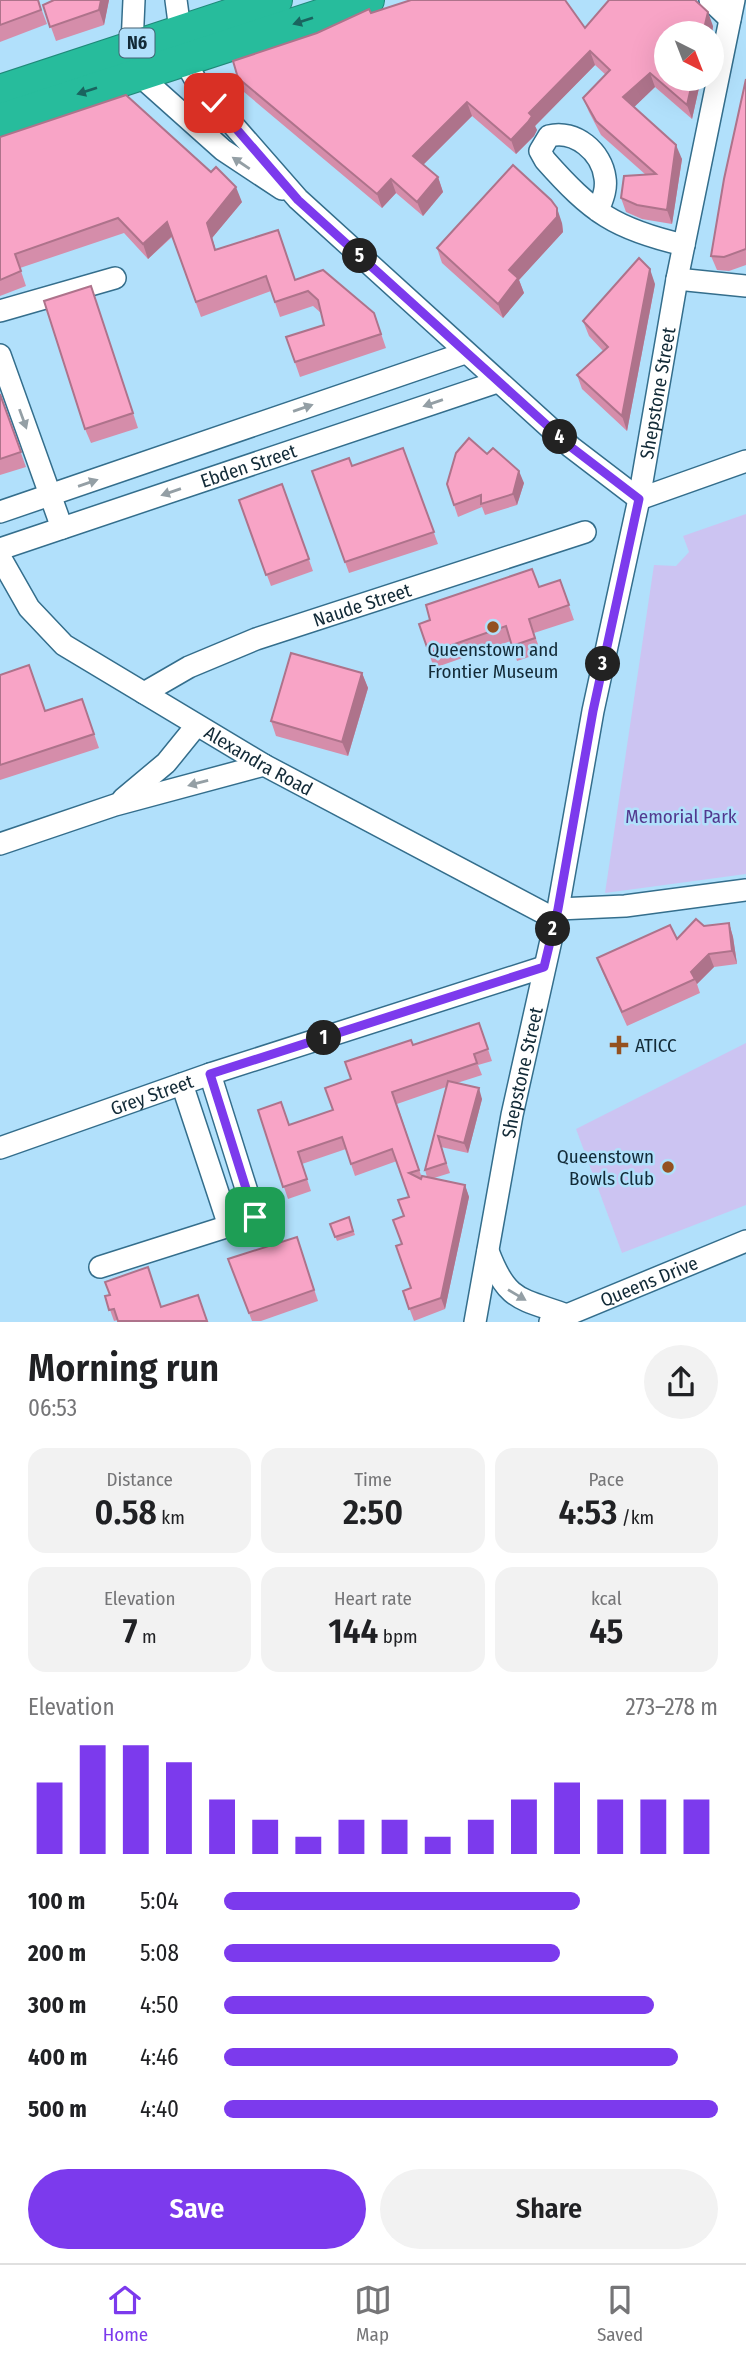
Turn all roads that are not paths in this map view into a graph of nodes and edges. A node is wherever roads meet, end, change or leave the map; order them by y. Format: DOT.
graph roads {
  1 [pos="134,0"];
  2 [pos="276,0"];
  3 [pos="368,0"];
  4 [pos="710,0"];
  5 [pos="732,9"];
  6 [pos="179,30"];
  7 [pos="136,60"];
  8 [pos="0,90"];
  9 [pos="0,120"];
  10 [pos="298,200"];
  11 [pos="598,211"];
  12 [pos="684,245"];
  13 [pos="115,278"];
  14 [pos="677,279"];
  15 [pos="746,286"];
  16 [pos="0,311"];
  17 [pos="465,353"];
  18 [pos="0,355"];
  19 [pos="497,382"];
  20 [pos="746,461"];
  21 [pos="51,495"];
  22 [pos="639,499"];
  23 [pos="0,512"];
  24 [pos="62,528"];
  25 [pos="585,532"];
  26 [pos="0,549"];
  27 [pos="0,557"];
  28 [pos="145,693"];
  29 [pos="196,726"];
  30 [pos="264,765"];
  31 [pos="115,805"];
  32 [pos="0,844"];
  33 [pos="746,890"];
  34 [pos="556,914"];
  35 [pos="544,967"];
  36 [pos="210,1074"];
  37 [pos="182,1084"];
  38 [pos="0,1148"];
  39 [pos="255,1217"];
  40 [pos="746,1241"];
  41 [pos="488,1251"];
  42 [pos="100,1267"];
  43 [pos="559,1318"];
  44 [pos="475,1321"];
  1 -- 7 [label="street"];
  2 -- 6 [label="highway, N6"];
  3 -- 6 [label="highway, N6, one-way"];
  4 -- 5 [label="street"];
  5 -- 12 [label="street, Shepstone Street"];
  6 -- 7 [label="highway, N6"];
  6 -- 10 [label="street"];
  7 -- 8 [label="highway, N6"];
  7 -- 9 [label="highway, N6, one-way"];
  10 -- 7 [label="street, one-way"];
  10 -- 17 [label="street"];
  11 -- 12 [label="street"];
  12 -- 14 [label="street, Shepstone Street"];
  13 -- 16 [label="street"];
  14 -- 15 [label="street"];
  14 -- 22 [label="street, Shepstone Street"];
  17 -- 19 [label="street"];
  21 -- 17 [label="street, Ebden Street, one-way"];
  18 -- 21 [label="street, one-way"];
  19 -- 22 [label="street"];
  19 -- 24 [label="street, Ebden Street, one-way"];
  20 -- 22 [label="street"];
  21 -- 23 [label="street, Ebden Street"];
  21 -- 24 [label="street"];
  22 -- 34 [label="street, Shepstone Street"];
  24 -- 26 [label="street, Ebden Street"];
  25 -- 28 [label="street, Naude Street"];
  27 -- 28 [label="street, Alexandra Road"];
  28 -- 29 [label="street, Alexandra Road"];
  29 -- 30 [label="street, Alexandra Road"];
  29 -- 31 [label="street"];
  30 -- 31 [label="street, one-way"];
  30 -- 34 [label="street, Alexandra Road"];
  31 -- 32 [label="street"];
  33 -- 34 [label="street"];
  34 -- 35 [label="street, Shepstone Street"];
  35 -- 36 [label="street, Grey Street"];
  35 -- 41 [label="street, Shepstone Street"];
  36 -- 37 [label="street, Grey Street"];
  36 -- 39 [label="street"];
  37 -- 38 [label="street, Grey Street"];
  37 -- 42 [label="street"];
  40 -- 43 [label="street, Queens Drive"];
  41 -- 43 [label="street, one-way"];
  41 -- 44 [label="street, Shepstone Street"];
}
